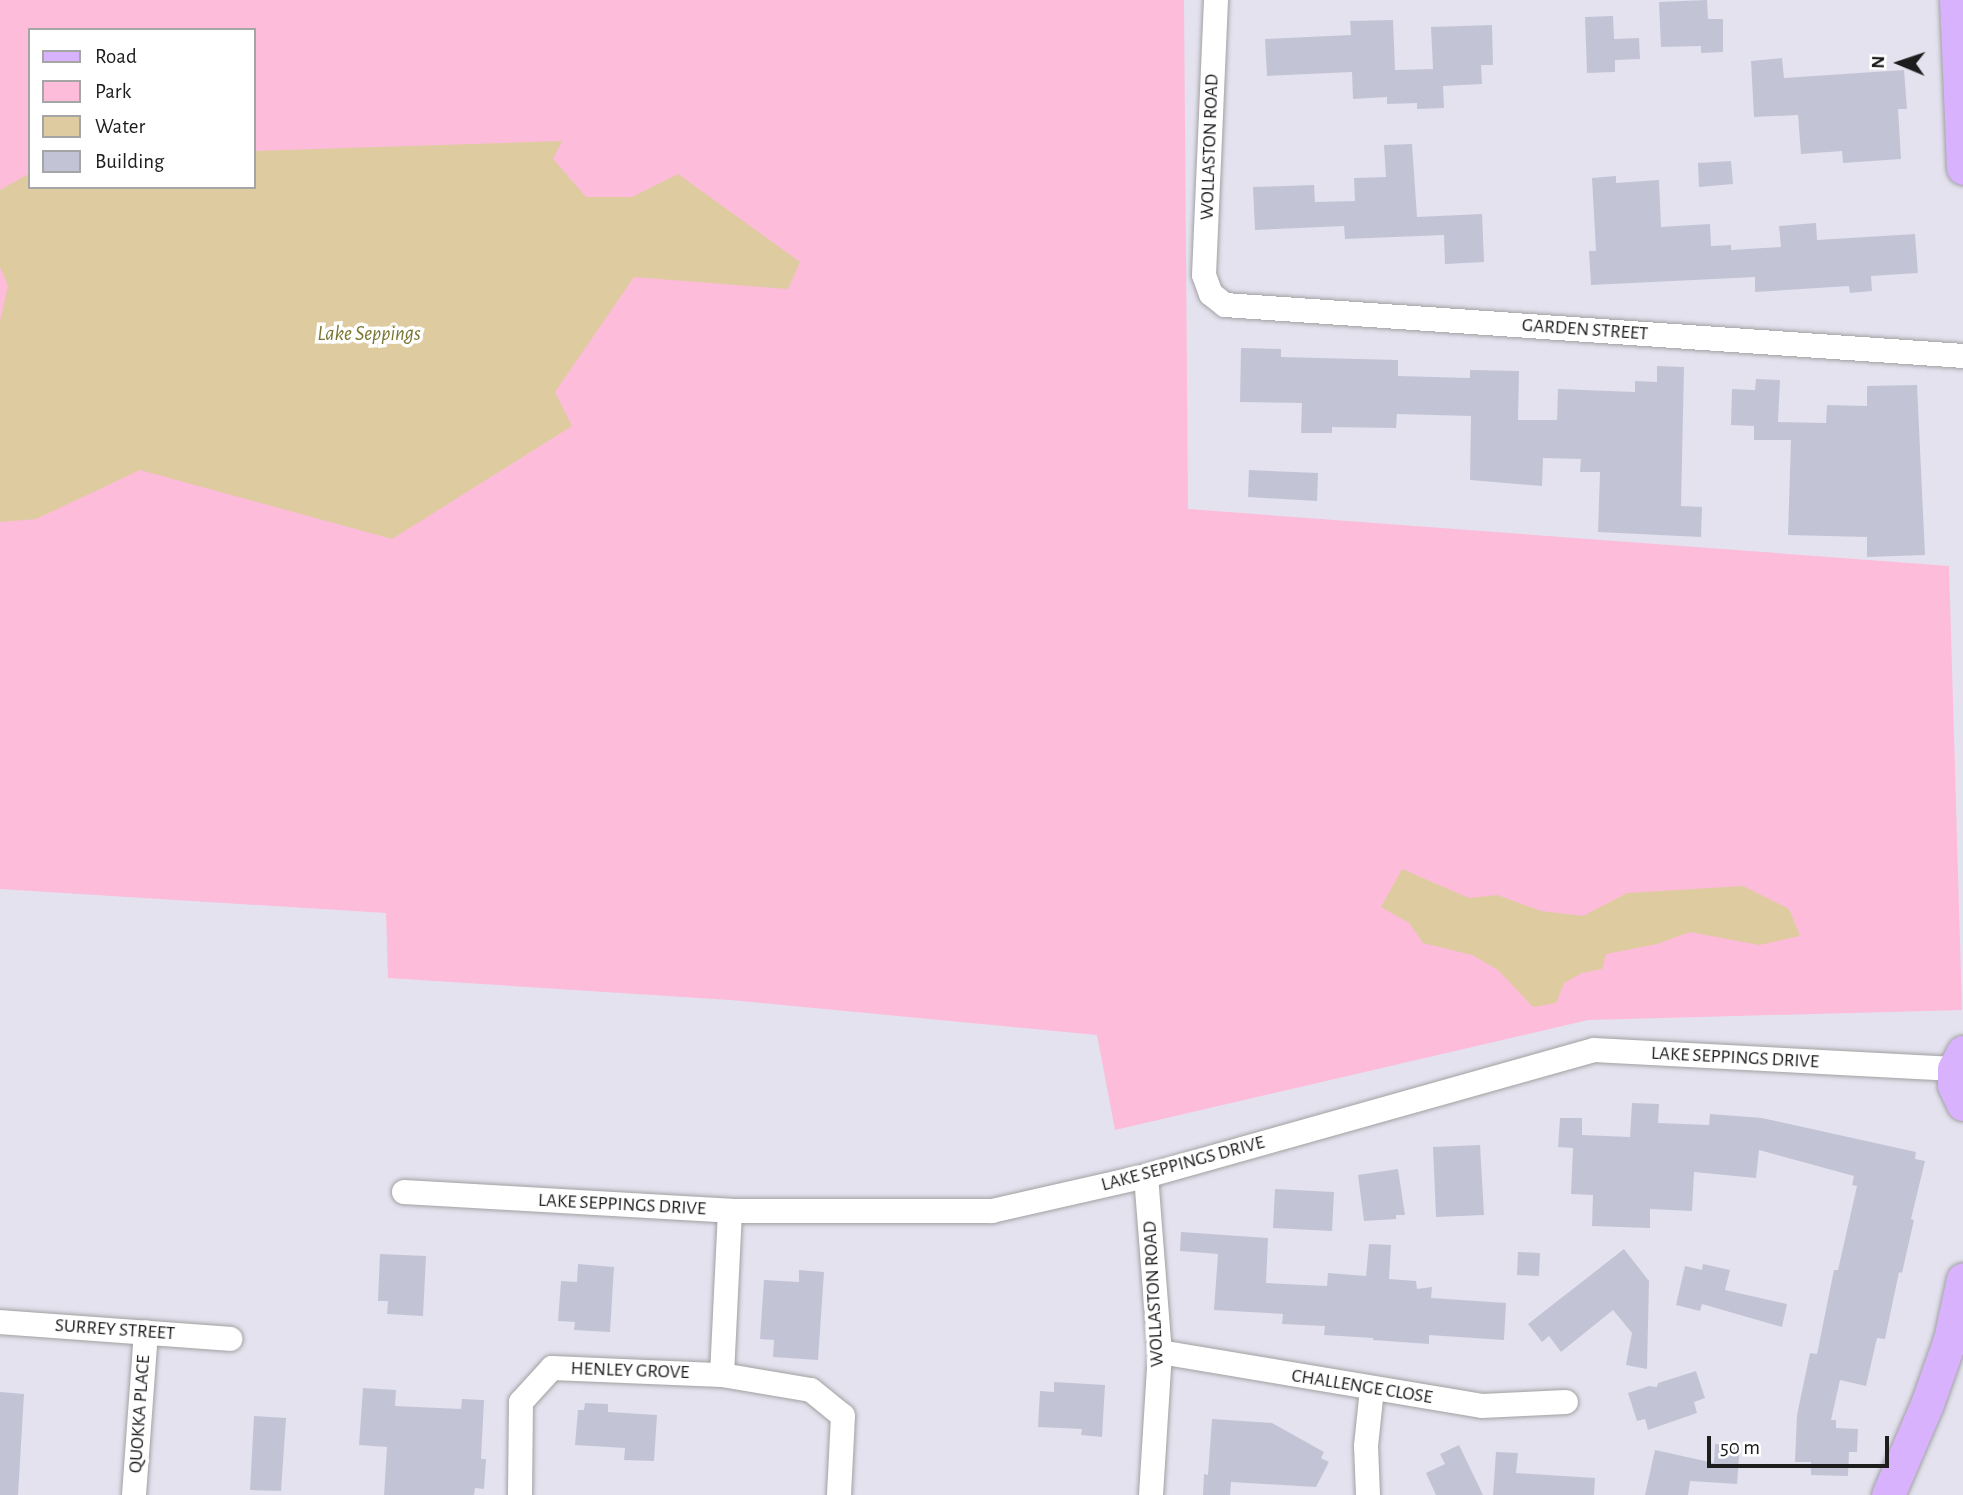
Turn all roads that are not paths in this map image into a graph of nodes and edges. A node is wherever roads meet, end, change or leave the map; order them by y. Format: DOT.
graph roads {
  1 [pos="1216,0"];
  2 [pos="1956,0"];
  3 [pos="1963,168"];
  4 [pos="1211,294"];
  5 [pos="1963,356"];
  6 [pos="1958,1061"];
  7 [pos="1963,1104"];
  8 [pos="1146,1176"];
  9 [pos="404,1192"];
  10 [pos="730,1211"];
  11 [pos="1963,1279"];
  12 [pos="0,1322"];
  13 [pos="146,1332"];
  14 [pos="230,1339"];
  15 [pos="1957,1340"];
  16 [pos="1160,1352"];
  17 [pos="722,1375"];
  18 [pos="1372,1389"];
  19 [pos="1566,1402"];
  20 [pos="134,1495"];
  21 [pos="520,1495"];
  22 [pos="839,1495"];
  23 [pos="1151,1495"];
  24 [pos="1368,1495"];
  25 [pos="1888,1495"];
  1 -- 4 [label="street, WOLLASTON ROAD"];
  2 -- 3 [label="main road"];
  4 -- 5 [label="street, GARDEN STREET"];
  6 -- 7 [label="main road"];
  6 -- 8 [label="street, LAKE SEPPINGS DRIVE"];
  8 -- 10 [label="street, LAKE SEPPINGS DRIVE"];
  8 -- 16 [label="street, WOLLASTON ROAD"];
  9 -- 10 [label="street, LAKE SEPPINGS DRIVE"];
  10 -- 17 [label="street"];
  11 -- 15 [label="main road"];
  12 -- 13 [label="street, SURREY STREET"];
  13 -- 14 [label="street, SURREY STREET"];
  13 -- 20 [label="street, QUOKKA PLACE"];
  15 -- 25 [label="main road"];
  16 -- 18 [label="street, CHALLENGE CLOSE"];
  16 -- 23 [label="street, WOLLASTON ROAD"];
  17 -- 21 [label="street, HENLEY GROVE"];
  17 -- 22 [label="street, HENLEY GROVE"];
  18 -- 19 [label="street, CHALLENGE CLOSE"];
  18 -- 24 [label="street"];
}
